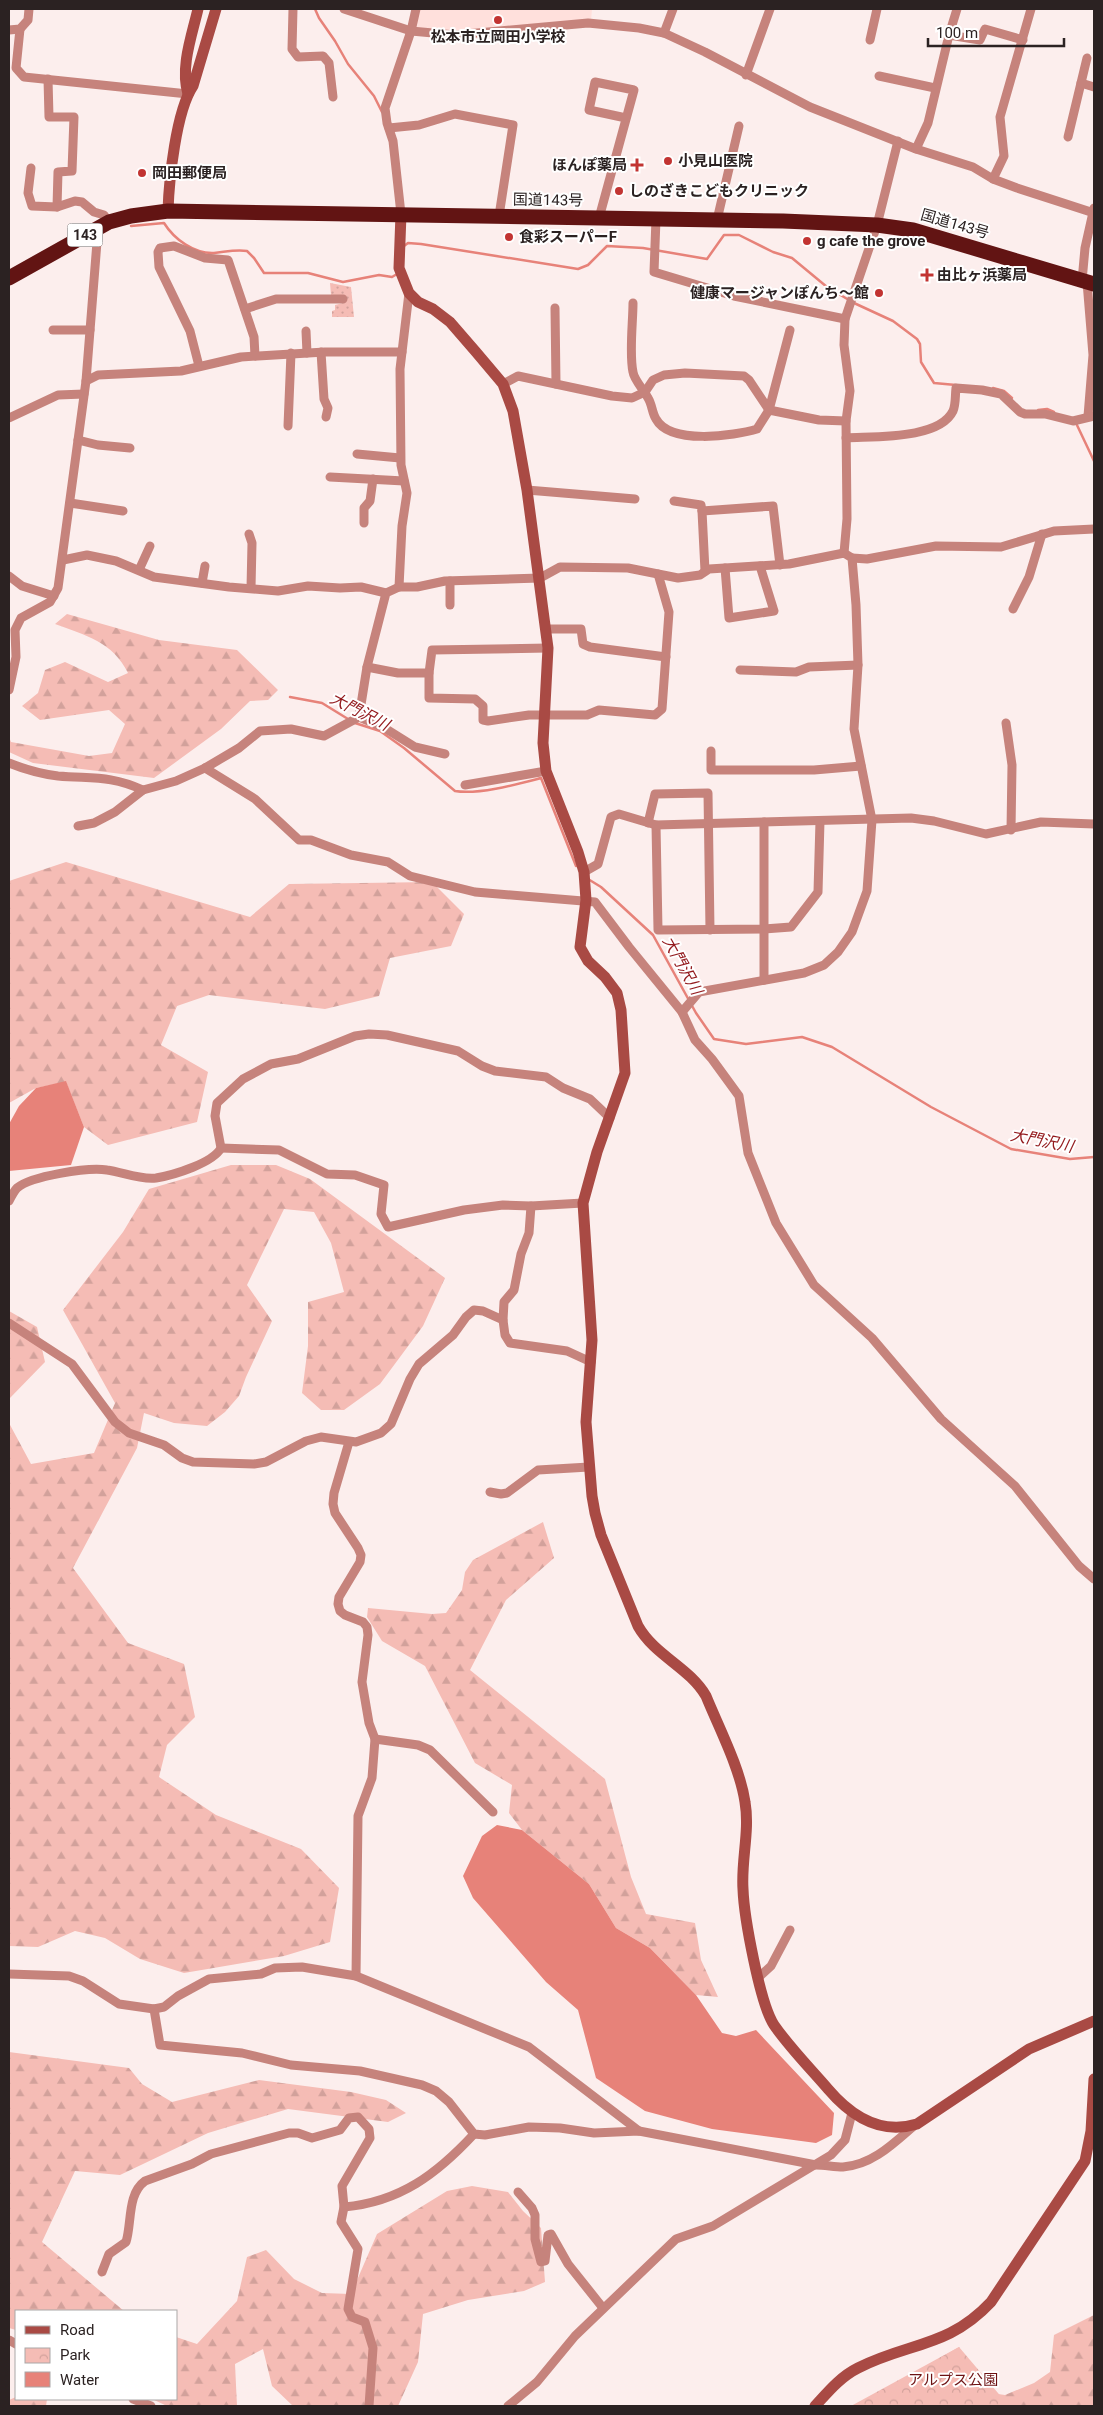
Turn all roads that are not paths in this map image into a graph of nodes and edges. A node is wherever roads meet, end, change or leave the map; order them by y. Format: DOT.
graph roads {
  1 [pos="29,9"];
  2 [pos="198,9"];
  3 [pos="216,9"];
  4 [pos="293,9"];
  5 [pos="344,9"];
  6 [pos="416,9"];
  7 [pos="673,9"];
  8 [pos="770,9"];
  9 [pos="877,9"];
  10 [pos="957,9"];
  11 [pos="1032,9"];
  12 [pos="9,30"];
  13 [pos="20,30"];
  14 [pos="411,31"];
  15 [pos="664,33"];
  16 [pos="949,35"];
  17 [pos="870,40"];
  18 [pos="1023,40"];
  19 [pos="1087,58"];
  20 [pos="746,75"];
  21 [pos="879,76"];
  22 [pos="48,78"];
  23 [pos="1081,83"];
  24 [pos="1094,87"];
  25 [pos="935,88"];
  26 [pos="188,94"];
  27 [pos="333,97"];
  28 [pos="626,118"];
  29 [pos="739,126"];
  30 [pos="388,128"];
  31 [pos="1068,137"];
  32 [pos="898,141"];
  33 [pos="916,149"];
  34 [pos="31,168"];
  35 [pos="993,179"];
  36 [pos="57,207"];
  37 [pos="168,211"];
  38 [pos="1094,211"];
  39 [pos="401,214"];
  40 [pos="499,216"];
  41 [pos="600,218"];
  42 [pos="656,219"];
  43 [pos="717,220"];
  44 [pos="110,222"];
  45 [pos="876,225"];
  46 [pos="94,230"];
  47 [pos="9,278"];
  48 [pos="1088,282"];
  49 [pos="409,293"];
  50 [pos="343,299"];
  51 [pos="633,303"];
  52 [pos="555,308"];
  53 [pos="245,309"];
  54 [pos="845,319"];
  55 [pos="54,330"];
  56 [pos="90,330"];
  57 [pos="790,330"];
  58 [pos="306,331"];
  59 [pos="320,352"];
  60 [pos="402,352"];
  61 [pos="307,353"];
  62 [pos="291,354"];
  63 [pos="255,356"];
  64 [pos="199,366"];
  65 [pos="86,381"];
  66 [pos="503,384"];
  67 [pos="556,384"];
  68 [pos="645,392"];
  69 [pos="84,394"];
  70 [pos="769,410"];
  71 [pos="1091,416"];
  72 [pos="326,417"];
  73 [pos="9,418"];
  74 [pos="846,421"];
  75 [pos="288,426"];
  76 [pos="846,438"];
  77 [pos="78,440"];
  78 [pos="130,448"];
  79 [pos="357,454"];
  80 [pos="400,458"];
  81 [pos="330,477"];
  82 [pos="373,479"];
  83 [pos="404,481"];
  84 [pos="527,490"];
  85 [pos="635,499"];
  86 [pos="674,501"];
  87 [pos="70,503"];
  88 [pos="124,511"];
  89 [pos="702,511"];
  90 [pos="364,523"];
  91 [pos="1094,529"];
  92 [pos="249,534"];
  93 [pos="1042,534"];
  94 [pos="150,546"];
  95 [pos="844,553"];
  96 [pos="852,558"];
  97 [pos="63,560"];
  98 [pos="780,565"];
  99 [pos="205,566"];
  100 [pos="760,566"];
  101 [pos="724,568"];
  102 [pos="139,570"];
  103 [pos="705,571"];
  104 [pos="658,574"];
  105 [pos="9,576"];
  106 [pos="540,578"];
  107 [pos="450,580"];
  108 [pos="202,583"];
  109 [pos="399,587"];
  110 [pos="250,588"];
  111 [pos="386,593"];
  112 [pos="54,596"];
  113 [pos="450,605"];
  114 [pos="1013,609"];
  115 [pos="12,629"];
  116 [pos="546,629"];
  117 [pos="548,648"];
  118 [pos="13,656"];
  119 [pos="666,657"];
  120 [pos="858,665"];
  121 [pos="367,668"];
  122 [pos="740,670"];
  123 [pos="429,673"];
  124 [pos="9,690"];
  125 [pos="545,715"];
  126 [pos="359,716"];
  127 [pos="1006,723"];
  128 [pos="711,751"];
  129 [pos="445,754"];
  130 [pos="9,763"];
  131 [pos="861,766"];
  132 [pos="205,768"];
  133 [pos="546,771"];
  134 [pos="465,785"];
  135 [pos="143,790"];
  136 [pos="872,820"];
  137 [pos="820,821"];
  138 [pos="764,822"];
  139 [pos="652,824"];
  140 [pos="710,824"];
  141 [pos="1094,824"];
  142 [pos="78,826"];
  143 [pos="1011,830"];
  144 [pos="584,872"];
  145 [pos="586,900"];
  146 [pos="764,929"];
  147 [pos="710,930"];
  148 [pos="764,980"];
  149 [pos="682,1012"];
  150 [pos="610,1118"];
  151 [pos="221,1148"];
  152 [pos="9,1201"];
  153 [pos="583,1203"];
  154 [pos="531,1206"];
  155 [pos="503,1320"];
  156 [pos="9,1322"];
  157 [pos="591,1362"];
  158 [pos="349,1442"];
  159 [pos="589,1467"];
  160 [pos="490,1492"];
  161 [pos="1094,1579"];
  162 [pos="376,1739"];
  163 [pos="493,1812"];
  164 [pos="790,1930"];
  165 [pos="9,1974"];
  166 [pos="356,1976"];
  167 [pos="759,1977"];
  168 [pos="154,2009"];
  169 [pos="1094,2021"];
  170 [pos="1094,2079"];
  171 [pos="852,2113"];
  172 [pos="917,2124"];
  173 [pos="639,2131"];
  174 [pos="474,2134"];
  175 [pos="816,2165"];
  176 [pos="518,2192"];
  177 [pos="344,2207"];
  178 [pos="102,2272"];
  179 [pos="603,2308"];
  180 [pos="136,2400"];
  181 [pos="151,2406"];
  182 [pos="369,2406"];
  183 [pos="508,2406"];
  184 [pos="815,2406"];
  1 -- 13 [label="street"];
  2 -- 26 [label="street"];
  3 -- 26 [label="street"];
  4 -- 27 [label="street"];
  5 -- 14 [label="street"];
  6 -- 14 [label="street"];
  7 -- 15 [label="street"];
  8 -- 20 [label="street"];
  9 -- 17 [label="street"];
  10 -- 16 [label="street"];
  11 -- 18 [label="street"];
  12 -- 13 [label="street"];
  13 -- 22 [label="street"];
  14 -- 15 [label="street"];
  14 -- 30 [label="street"];
  15 -- 20 [label="street"];
  16 -- 18 [label="street"];
  16 -- 25 [label="street"];
  18 -- 35 [label="street"];
  19 -- 23 [label="street"];
  20 -- 32 [label="street"];
  21 -- 25 [label="street"];
  22 -- 26 [label="street"];
  22 -- 36 [label="street"];
  23 -- 24 [label="street"];
  23 -- 31 [label="street"];
  25 -- 33 [label="street"];
  26 -- 37 [label="street"];
  28 -- 28 [label="street"];
  28 -- 41 [label="street"];
  29 -- 43 [label="street"];
  30 -- 39 [label="street"];
  30 -- 40 [label="street"];
  32 -- 33 [label="street"];
  32 -- 45 [label="street"];
  33 -- 35 [label="street"];
  34 -- 36 [label="street"];
  35 -- 38 [label="street"];
  36 -- 44 [label="street"];
  37 -- 39 [label="highway, 国道143号 / 143"];
  37 -- 44 [label="highway, 国道143号 / 143"];
  38 -- 48 [label="street"];
  39 -- 40 [label="highway, 国道143号 / 143"];
  39 -- 49 [label="street"];
  40 -- 41 [label="highway, 国道143号 / 143"];
  41 -- 42 [label="highway, 国道143号 / 143"];
  42 -- 43 [label="highway, 国道143号 / 143"];
  42 -- 54 [label="street"];
  43 -- 45 [label="highway, 国道143号 / 143"];
  44 -- 46 [label="highway, 国道143号 / 143"];
  45 -- 48 [label="highway, 国道143号 / 143"];
  45 -- 54 [label="street"];
  46 -- 47 [label="highway, 国道143号 / 143"];
  46 -- 56 [label="street"];
  48 -- 71 [label="street"];
  49 -- 60 [label="street"];
  49 -- 66 [label="street"];
  50 -- 53 [label="street"];
  51 -- 68 [label="street"];
  52 -- 67 [label="street"];
  53 -- 63 [label="street"];
  53 -- 64 [label="street"];
  54 -- 74 [label="street"];
  55 -- 56 [label="street"];
  56 -- 65 [label="street"];
  57 -- 70 [label="street"];
  58 -- 61 [label="street"];
  59 -- 60 [label="street"];
  59 -- 61 [label="street"];
  59 -- 72 [label="street"];
  60 -- 80 [label="street"];
  61 -- 62 [label="street"];
  62 -- 63 [label="street"];
  62 -- 75 [label="street"];
  63 -- 64 [label="street"];
  64 -- 65 [label="street"];
  65 -- 69 [label="street"];
  66 -- 67 [label="street"];
  66 -- 84 [label="street"];
  67 -- 68 [label="street"];
  68 -- 70 [label="street"];
  68 -- 70 [label="street"];
  69 -- 73 [label="street"];
  69 -- 77 [label="street"];
  70 -- 74 [label="street"];
  71 -- 76 [label="street"];
  74 -- 76 [label="street"];
  76 -- 95 [label="street"];
  77 -- 78 [label="street"];
  77 -- 87 [label="street"];
  79 -- 80 [label="street"];
  80 -- 83 [label="street"];
  81 -- 82 [label="street"];
  82 -- 83 [label="street"];
  82 -- 90 [label="street"];
  83 -- 109 [label="street"];
  84 -- 85 [label="street"];
  84 -- 106 [label="street"];
  86 -- 89 [label="street"];
  87 -- 88 [label="street"];
  87 -- 97 [label="street"];
  89 -- 98 [label="street"];
  89 -- 103 [label="street"];
  91 -- 93 [label="street"];
  92 -- 110 [label="street"];
  93 -- 96 [label="street"];
  93 -- 114 [label="street"];
  94 -- 102 [label="street"];
  95 -- 96 [label="street"];
  95 -- 98 [label="street"];
  96 -- 120 [label="street"];
  97 -- 102 [label="street"];
  97 -- 112 [label="street"];
  98 -- 100 [label="street"];
  99 -- 108 [label="street"];
  100 -- 101 [label="street"];
  100 -- 101 [label="street"];
  101 -- 103 [label="street"];
  102 -- 108 [label="street"];
  103 -- 104 [label="street"];
  104 -- 106 [label="street"];
  104 -- 119 [label="street"];
  105 -- 112 [label="street"];
  106 -- 107 [label="street"];
  106 -- 116 [label="street"];
  107 -- 109 [label="street"];
  107 -- 113 [label="street"];
  108 -- 110 [label="street"];
  109 -- 111 [label="street"];
  110 -- 111 [label="street"];
  111 -- 121 [label="street"];
  112 -- 115 [label="street"];
  115 -- 118 [label="street"];
  116 -- 117 [label="street"];
  116 -- 119 [label="street"];
  117 -- 123 [label="street"];
  117 -- 125 [label="street"];
  118 -- 124 [label="street"];
  119 -- 125 [label="street"];
  120 -- 122 [label="street"];
  120 -- 131 [label="street"];
  121 -- 123 [label="street"];
  121 -- 126 [label="street"];
  123 -- 125 [label="street"];
  125 -- 133 [label="street"];
  126 -- 129 [label="street"];
  126 -- 132 [label="street"];
  127 -- 143 [label="street"];
  128 -- 131 [label="street"];
  130 -- 135 [label="street"];
  131 -- 136 [label="street"];
  132 -- 135 [label="street"];
  132 -- 145 [label="street"];
  133 -- 134 [label="street"];
  133 -- 144 [label="street"];
  135 -- 142 [label="street"];
  136 -- 137 [label="street"];
  136 -- 143 [label="street"];
  136 -- 148 [label="street"];
  137 -- 138 [label="street"];
  137 -- 146 [label="street"];
  138 -- 140 [label="street"];
  138 -- 146 [label="street"];
  139 -- 140 [label="street"];
  139 -- 140 [label="street"];
  139 -- 144 [label="street"];
  139 -- 147 [label="street"];
  140 -- 147 [label="street"];
  141 -- 143 [label="street"];
  144 -- 145 [label="street"];
  145 -- 149 [label="street"];
  145 -- 150 [label="street"];
  146 -- 147 [label="street"];
  146 -- 148 [label="street"];
  148 -- 149 [label="street"];
  149 -- 161 [label="street"];
  150 -- 151 [label="street"];
  150 -- 153 [label="street"];
  151 -- 152 [label="street"];
  151 -- 154 [label="street"];
  153 -- 154 [label="street"];
  153 -- 157 [label="street"];
  154 -- 155 [label="street"];
  155 -- 157 [label="street"];
  155 -- 158 [label="street"];
  156 -- 158 [label="street"];
  157 -- 159 [label="street"];
  158 -- 162 [label="street"];
  159 -- 160 [label="street"];
  159 -- 167 [label="street"];
  162 -- 163 [label="street"];
  162 -- 166 [label="street"];
  164 -- 167 [label="street"];
  165 -- 168 [label="street"];
  166 -- 168 [label="street"];
  166 -- 173 [label="street"];
  167 -- 171 [label="street"];
  168 -- 174 [label="street"];
  169 -- 172 [label="street"];
  170 -- 184 [label="street"];
  171 -- 172 [label="street"];
  171 -- 175 [label="street"];
  172 -- 175 [label="street"];
  173 -- 174 [label="street"];
  173 -- 175 [label="street"];
  174 -- 177 [label="street"];
  175 -- 179 [label="street"];
  176 -- 179 [label="street"];
  177 -- 178 [label="street"];
  177 -- 182 [label="street"];
  179 -- 183 [label="street"];
  180 -- 181 [label="street"];
}
